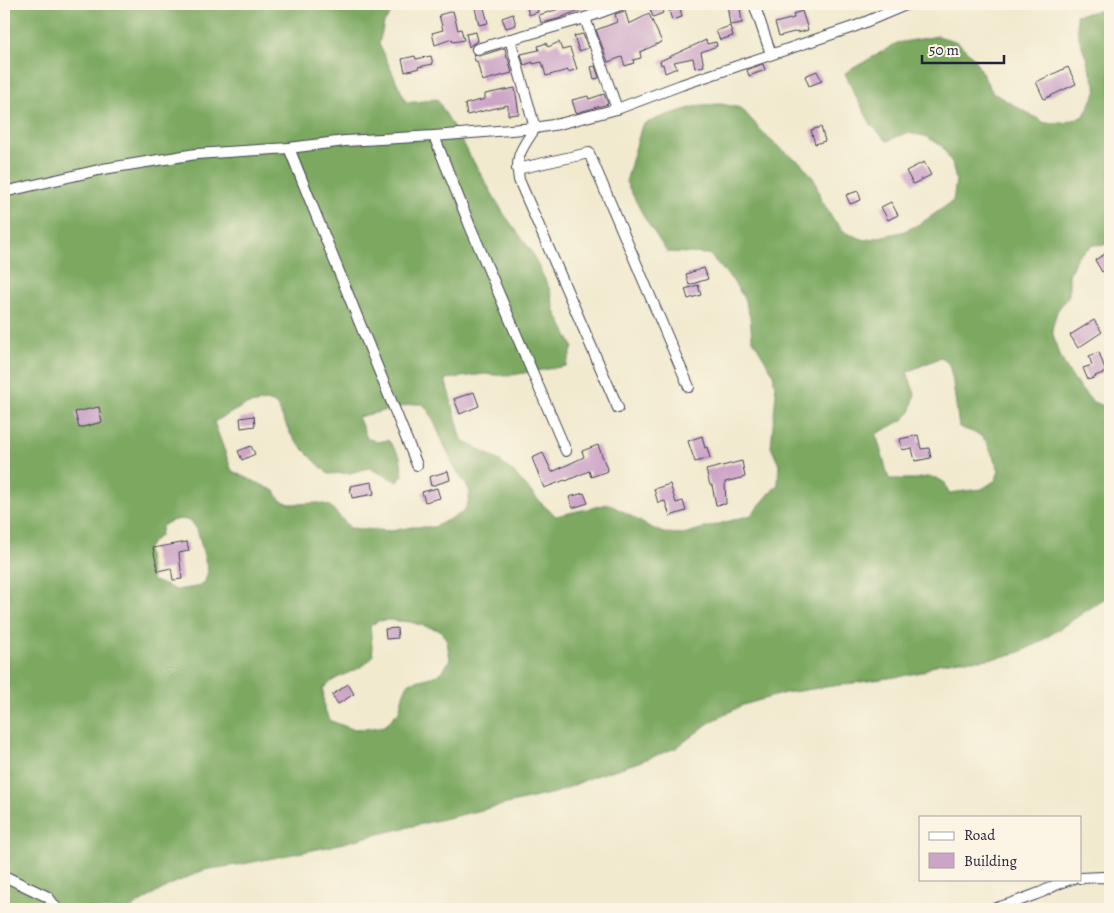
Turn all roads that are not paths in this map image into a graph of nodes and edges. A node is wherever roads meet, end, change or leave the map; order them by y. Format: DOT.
graph roads {
  1 [pos="623,4"];
  2 [pos="754,4"];
  3 [pos="908,4"];
  4 [pos="585,18"];
  5 [pos="510,39"];
  6 [pos="477,49"];
  7 [pos="771,54"];
  8 [pos="616,109"];
  9 [pos="535,128"];
  10 [pos="434,136"];
  11 [pos="289,148"];
  12 [pos="517,169"];
  13 [pos="4,192"];
  14 [pos="689,387"];
  15 [pos="618,408"];
  16 [pos="566,451"];
  17 [pos="418,465"];
  18 [pos="4,876"];
  19 [pos="1082,878"];
  20 [pos="1110,878"];
  21 [pos="1067,880"];
  22 [pos="57,909"];
  23 [pos="992,909"];
  1 -- 4 [label="street"];
  2 -- 7 [label="street"];
  3 -- 7 [label="street"];
  4 -- 5 [label="street"];
  4 -- 8 [label="street"];
  5 -- 6 [label="street"];
  5 -- 9 [label="street"];
  7 -- 8 [label="street"];
  8 -- 9 [label="street"];
  9 -- 10 [label="street"];
  9 -- 12 [label="street"];
  10 -- 11 [label="street"];
  10 -- 16 [label="street"];
  11 -- 13 [label="street"];
  11 -- 17 [label="street"];
  12 -- 14 [label="street"];
  12 -- 15 [label="street"];
  18 -- 22 [label="street"];
  19 -- 20 [label="street"];
  21 -- 23 [label="street"];
}
